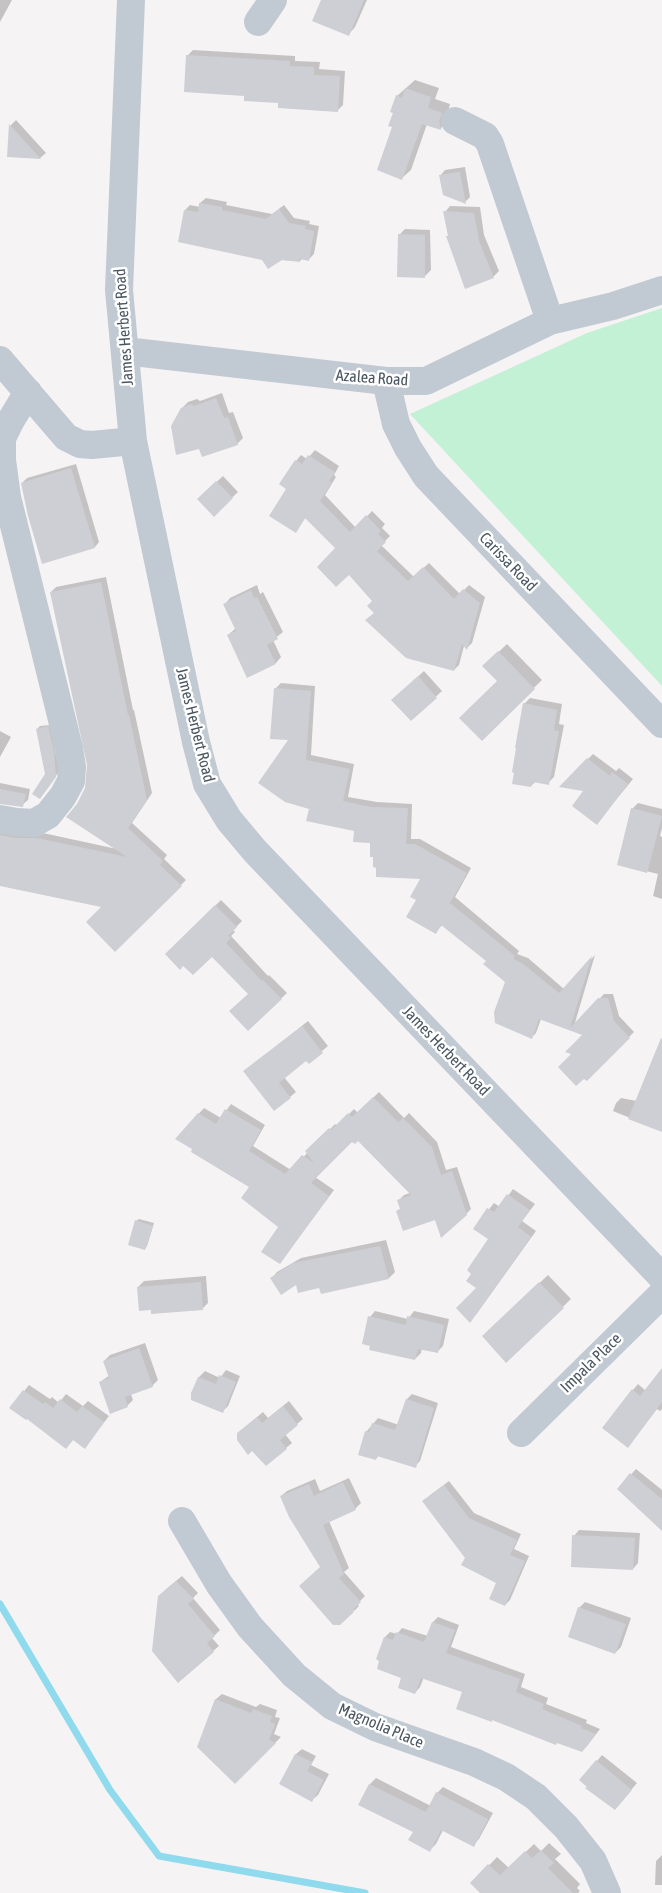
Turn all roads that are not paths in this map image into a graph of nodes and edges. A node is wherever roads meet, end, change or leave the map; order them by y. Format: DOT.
graph roads {
  1 [pos="131,0"];
  2 [pos="455,121"];
  3 [pos="662,290"];
  4 [pos="550,321"];
  5 [pos="125,351"];
  6 [pos="0,360"];
  7 [pos="386,381"];
  8 [pos="28,392"];
  9 [pos="133,441"];
  10 [pos="662,724"];
  11 [pos="0,818"];
  12 [pos="662,1277"];
  13 [pos="662,1294"];
  14 [pos="521,1433"];
  15 [pos="182,1521"];
  16 [pos="607,1893"];
  1 -- 5 [label="street, James Herbert Road"];
  2 -- 4 [label="street"];
  3 -- 4 [label="street, Azalea Road"];
  4 -- 7 [label="street, Azalea Road"];
  5 -- 7 [label="street, Azalea Road"];
  5 -- 9 [label="street, James Herbert Road"];
  6 -- 8 [label="street"];
  7 -- 10 [label="street, Carissa Road"];
  8 -- 9 [label="street"];
  8 -- 11 [label="street"];
  9 -- 12 [label="street, James Herbert Road"];
  13 -- 14 [label="street, Impala Place"];
  15 -- 16 [label="street, Magnolia Place"];
}
